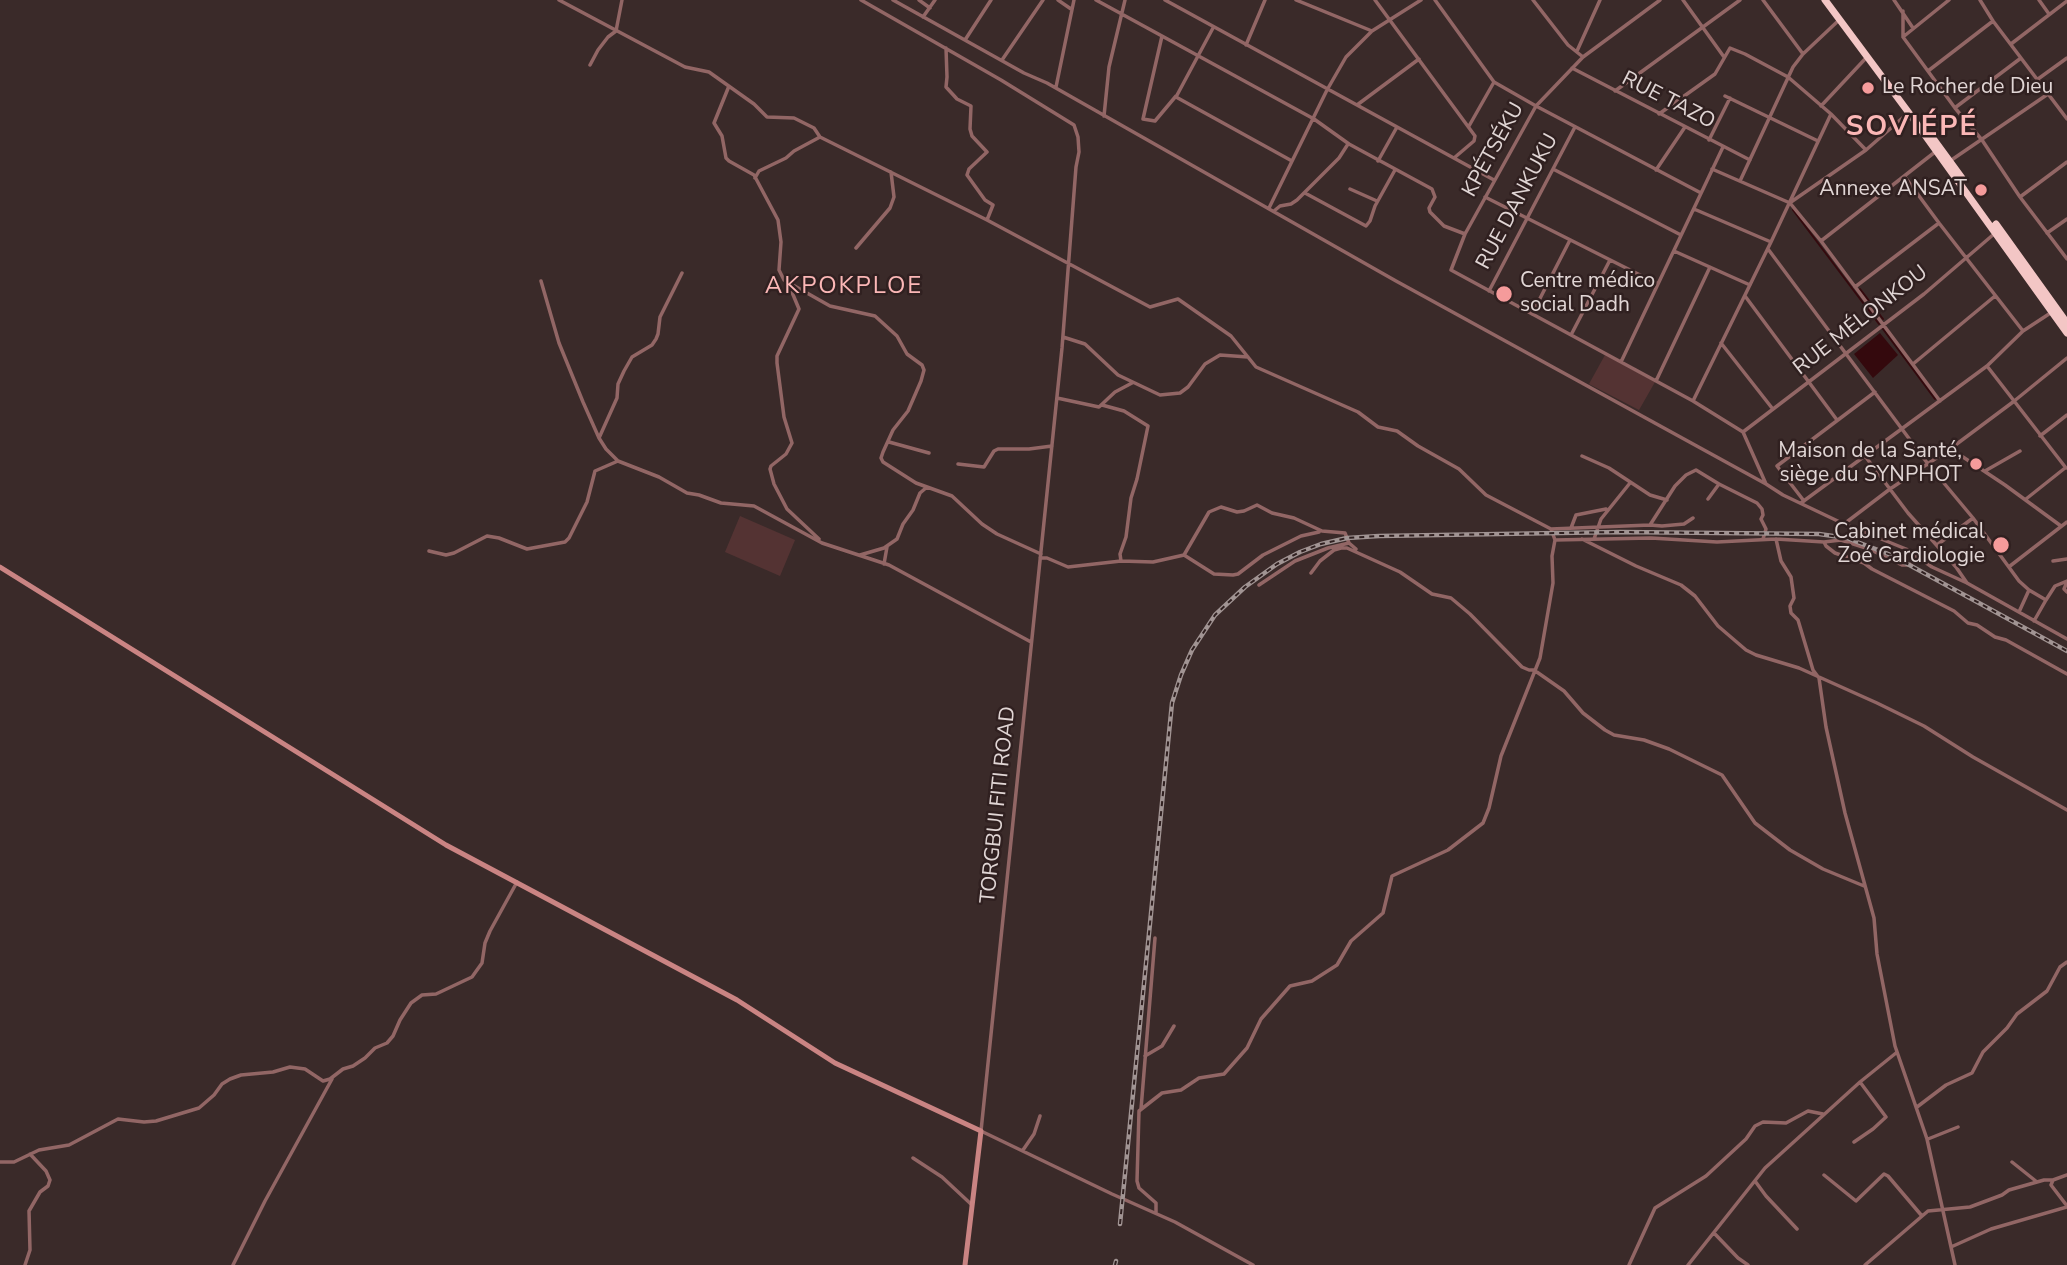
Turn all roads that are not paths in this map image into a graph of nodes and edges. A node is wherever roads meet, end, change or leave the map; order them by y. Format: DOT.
graph roads {
  1 [pos="559,0"];
  2 [pos="622,0"];
  3 [pos="861,0"];
  4 [pos="893,0"];
  5 [pos="919,0"];
  6 [pos="935,0"];
  7 [pos="991,0"];
  8 [pos="1043,0"];
  9 [pos="1058,0"];
  10 [pos="1074,0"];
  11 [pos="1096,0"];
  12 [pos="1125,0"];
  13 [pos="1165,0"];
  14 [pos="1265,0"];
  15 [pos="1296,0"];
  16 [pos="1375,0"];
  17 [pos="1421,0"];
  18 [pos="1436,0"];
  19 [pos="1533,0"];
  20 [pos="1600,0"];
  21 [pos="1660,0"];
  22 [pos="1683,0"];
  23 [pos="1740,0"];
  24 [pos="1763,0"];
  25 [pos="1825,0"];
  26 [pos="1830,0"];
  27 [pos="1894,0"];
  28 [pos="1949,0"];
  29 [pos="1980,0"];
  30 [pos="2039,0"];
  31 [pos="2067,1"];
  32 [pos="930,8"];
  33 [pos="1072,10"];
  34 [pos="1902,11"];
  35 [pos="1122,13"];
  36 [pos="2049,14"];
  37 [pos="923,17"];
  38 [pos="1840,19"];
  39 [pos="1391,21"];
  40 [pos="1993,21"];
  41 [pos="1213,27"];
  42 [pos="1702,28"];
  43 [pos="1913,28"];
  44 [pos="616,31"];
  45 [pos="1372,31"];
  46 [pos="1162,36"];
  47 [pos="1903,37"];
  48 [pos="965,40"];
  49 [pos="2011,44"];
  50 [pos="1246,45"];
  51 [pos="946,48"];
  52 [pos="1577,51"];
  53 [pos="1803,54"];
  54 [pos="1198,56"];
  55 [pos="1583,57"];
  56 [pos="1724,57"];
  57 [pos="1867,57"];
  58 [pos="1419,58"];
  59 [pos="2021,58"];
  60 [pos="2067,58"];
  61 [pos="1002,60"];
  62 [pos="590,65"];
  63 [pos="1572,68"];
  64 [pos="1928,71"];
  65 [pos="1788,77"];
  66 [pos="2037,80"];
  67 [pos="1494,82"];
  68 [pos="729,86"];
  69 [pos="1055,88"];
  70 [pos="1327,90"];
  71 [pos="1615,91"];
  72 [pos="2048,94"];
  73 [pos="1176,96"];
  74 [pos="1725,96"];
  75 [pos="1730,98"];
  76 [pos="1357,105"];
  77 [pos="1536,106"];
  78 [pos="1821,106"];
  79 [pos="1955,108"];
  80 [pos="1909,113"];
  81 [pos="1659,114"];
  82 [pos="1831,114"];
  83 [pos="1104,116"];
  84 [pos="2066,116"];
  85 [pos="1769,118"];
  86 [pos="1314,119"];
  87 [pos="1469,126"];
  88 [pos="1396,127"];
  89 [pos="1575,127"];
  90 [pos="1685,127"];
  91 [pos="820,137"];
  92 [pos="1709,140"];
  93 [pos="1982,140"];
  94 [pos="1818,141"];
  95 [pos="1349,144"];
  96 [pos="1723,147"];
  97 [pos="1866,150"];
  98 [pos="1936,151"];
  99 [pos="1454,158"];
  100 [pos="1378,160"];
  101 [pos="1750,160"];
  102 [pos="1292,161"];
  103 [pos="2067,162"];
  104 [pos="1948,163"];
  105 [pos="1553,169"];
  106 [pos="1712,169"];
  107 [pos="1395,170"];
  108 [pos="1656,170"];
  109 [pos="891,172"];
  110 [pos="1905,177"];
  111 [pos="755,178"];
  112 [pos="1494,180"];
  113 [pos="1740,181"];
  114 [pos="1350,189"];
  115 [pos="1305,193"];
  116 [pos="1701,193"];
  117 [pos="1485,197"];
  118 [pos="2020,197"];
  119 [pos="1378,202"];
  120 [pos="1790,203"];
  121 [pos="1271,209"];
  122 [pos="1694,209"];
  123 [pos="1527,218"];
  124 [pos="2067,219"];
  125 [pos="987,220"];
  126 [pos="1939,223"];
  127 [pos="1998,231"];
  128 [pos="2047,233"];
  129 [pos="1465,234"];
  130 [pos="1681,235"];
  131 [pos="1570,240"];
  132 [pos="1771,242"];
  133 [pos="1821,242"];
  134 [pos="856,248"];
  135 [pos="1768,249"];
  136 [pos="1674,251"];
  137 [pos="1966,258"];
  138 [pos="2067,259"];
  139 [pos="1610,260"];
  140 [pos="1069,265"];
  141 [pos="1710,267"];
  142 [pos="681,273"];
  143 [pos="541,281"];
  144 [pos="789,283"];
  145 [pos="1658,284"];
  146 [pos="1750,285"];
  147 [pos="1855,287"];
  148 [pos="1489,291"];
  149 [pos="1745,296"];
  150 [pos="1995,296"];
  151 [pos="2052,312"];
  152 [pos="1532,314"];
  153 [pos="2067,323"];
  154 [pos="1884,325"];
  155 [pos="2023,331"];
  156 [pos="2067,332"];
  157 [pos="1571,335"];
  158 [pos="1063,337"];
  159 [pos="1721,343"];
  160 [pos="1846,353"];
  161 [pos="1248,357"];
  162 [pos="2067,358"];
  163 [pos="1621,362"];
  164 [pos="1913,364"];
  165 [pos="1987,366"];
  166 [pos="1656,381"];
  167 [pos="1808,382"];
  168 [pos="1132,383"];
  169 [pos="1875,392"];
  170 [pos="1057,398"];
  171 [pos="1693,401"];
  172 [pos="1940,401"];
  173 [pos="2013,402"];
  174 [pos="1102,405"];
  175 [pos="1772,409"];
  176 [pos="2067,415"];
  177 [pos="1837,420"];
  178 [pos="1902,429"];
  179 [pos="1743,432"];
  180 [pos="2040,436"];
  181 [pos="599,438"];
  182 [pos="889,442"];
  183 [pos="1052,446"];
  184 [pos="1950,449"];
  185 [pos="2020,451"];
  186 [pos="929,453"];
  187 [pos="1582,456"];
  188 [pos="1865,456"];
  189 [pos="618,461"];
  190 [pos="958,464"];
  191 [pos="1928,464"];
  192 [pos="2066,467"];
  193 [pos="1984,471"];
  194 [pos="916,483"];
  195 [pos="1630,483"];
  196 [pos="1719,484"];
  197 [pos="1766,484"];
  198 [pos="927,487"];
  199 [pos="1890,489"];
  200 [pos="920,493"];
  201 [pos="1708,499"];
  202 [pos="2026,499"];
  203 [pos="1667,500"];
  204 [pos="1802,502"];
  205 [pos="1608,509"];
  206 [pos="1693,518"];
  207 [pos="1973,518"];
  208 [pos="2067,522"];
  209 [pos="1844,524"];
  210 [pos="1650,525"];
  211 [pos="2061,526"];
  212 [pos="1598,527"];
  213 [pos="1551,528"];
  214 [pos="1571,528"];
  215 [pos="1322,531"];
  216 [pos="1582,539"];
  217 [pos="1594,539"];
  218 [pos="1776,539"];
  219 [pos="1555,540"];
  220 [pos="1763,541"];
  221 [pos="822,542"];
  222 [pos="1824,542"];
  223 [pos="1349,543"];
  224 [pos="1937,545"];
  225 [pos="887,547"];
  226 [pos="429,551"];
  227 [pos="1360,553"];
  228 [pos="859,555"];
  229 [pos="1184,555"];
  230 [pos="1041,556"];
  231 [pos="1920,557"];
  232 [pos="2067,559"];
  233 [pos="1121,561"];
  234 [pos="2053,561"];
  235 [pos="884,564"];
  236 [pos="2010,566"];
  237 [pos="0,567"];
  238 [pos="1311,573"];
  239 [pos="2067,581"];
  240 [pos="1967,583"];
  241 [pos="1259,585"];
  242 [pos="2029,590"];
  243 [pos="2067,592"];
  244 [pos="2046,600"];
  245 [pos="2020,612"];
  246 [pos="2034,621"];
  247 [pos="2067,639"];
  248 [pos="1032,643"];
  249 [pos="1534,670"];
  250 [pos="2067,674"];
  251 [pos="1819,678"];
  252 [pos="2067,810"];
  253 [pos="517,882"];
  254 [pos="1864,886"];
  255 [pos="1155,938"];
  256 [pos="2067,962"];
  257 [pos="1174,1026"];
  258 [pos="1896,1053"];
  259 [pos="1144,1056"];
  260 [pos="333,1077"];
  261 [pos="1860,1082"];
  262 [pos="1917,1107"];
  263 [pos="1141,1109"];
  264 [pos="1823,1114"];
  265 [pos="1040,1116"];
  266 [pos="1958,1127"];
  267 [pos="981,1131"];
  268 [pos="1927,1139"];
  269 [pos="1854,1142"];
  270 [pos="1023,1150"];
  271 [pos="30,1154"];
  272 [pos="913,1158"];
  273 [pos="2012,1162"];
  274 [pos="0,1163"];
  275 [pos="1824,1175"];
  276 [pos="2067,1175"];
  277 [pos="2053,1180"];
  278 [pos="1755,1181"];
  279 [pos="2037,1182"];
  280 [pos="972,1205"];
  281 [pos="2067,1206"];
  282 [pos="1943,1210"];
  283 [pos="1156,1213"];
  284 [pos="1922,1216"];
  285 [pos="1797,1229"];
  286 [pos="1714,1233"];
  287 [pos="1951,1247"];
  288 [pos="25,1265"];
  289 [pos="233,1265"];
  290 [pos="965,1265"];
  291 [pos="1254,1265"];
  292 [pos="1629,1265"];
  293 [pos="1688,1265"];
  294 [pos="1748,1265"];
  295 [pos="1865,1265"];
  296 [pos="1955,1265"];
  1 -- 44 [label="street"];
  2 -- 44 [label="street"];
  3 -- 51 [label="street, TORGBUI FITI ROAD"];
  4 -- 37 [label="street"];
  5 -- 32 [label="street"];
  6 -- 32 [label="street"];
  7 -- 48 [label="street"];
  8 -- 61 [label="street"];
  9 -- 33 [label="street"];
  10 -- 33 [label="street"];
  11 -- 35 [label="street"];
  12 -- 35 [label="street"];
  13 -- 41 [label="street"];
  14 -- 50 [label="street"];
  15 -- 45 [label="street"];
  16 -- 39 [label="street"];
  17 -- 39 [label="street"];
  18 -- 67 [label="street"];
  19 -- 52 [label="street"];
  20 -- 52 [label="street"];
  21 -- 55 [label="street, KPÉTSÉKU"];
  22 -- 42 [label="street"];
  23 -- 42 [label="street"];
  24 -- 53 [label="street"];
  25 -- 38 [label="highway"];
  26 -- 104 [label="highway"];
  27 -- 34 [label="street"];
  28 -- 43 [label="street"];
  29 -- 40 [label="street"];
  30 -- 36 [label="street"];
  31 -- 36 [label="street"];
  32 -- 37 [label="street"];
  33 -- 69 [label="street"];
  34 -- 43 [label="street"];
  34 -- 47 [label="street"];
  35 -- 46 [label="street"];
  35 -- 83 [label="street"];
  36 -- 49 [label="street"];
  37 -- 48 [label="street"];
  38 -- 53 [label="street"];
  38 -- 57 [label="highway"];
  39 -- 45 [label="street"];
  39 -- 58 [label="street"];
  40 -- 49 [label="street"];
  40 -- 64 [label="street"];
  41 -- 50 [label="street"];
  41 -- 54 [label="street"];
  42 -- 56 [label="street"];
  42 -- 71 [label="street"];
  43 -- 47 [label="street"];
  44 -- 62 [label="street"];
  44 -- 68 [label="street"];
  45 -- 70 [label="street"];
  46 -- 54 [label="street"];
  46 -- 73 [label="street"];
  47 -- 64 [label="street"];
  48 -- 61 [label="street"];
  49 -- 59 [label="street"];
  50 -- 70 [label="street"];
  51 -- 125 [label="street"];
  51 -- 140 [label="street, TORGBUI FITI ROAD"];
  52 -- 55 [label="street"];
  53 -- 65 [label="street"];
  54 -- 73 [label="street"];
  54 -- 86 [label="street"];
  55 -- 63 [label="street, KPÉTSÉKU"];
  56 -- 65 [label="street"];
  56 -- 81 [label="street"];
  57 -- 78 [label="street"];
  57 -- 80 [label="highway"];
  58 -- 76 [label="street"];
  58 -- 87 [label="street"];
  59 -- 66 [label="street"];
  59 -- 79 [label="street"];
  60 -- 66 [label="street"];
  61 -- 69 [label="street"];
  63 -- 71 [label="street, RUE TAZO"];
  63 -- 77 [label="street, KPÉTSÉKU"];
  64 -- 79 [label="street"];
  65 -- 78 [label="street"];
  65 -- 85 [label="street"];
  66 -- 72 [label="street"];
  67 -- 77 [label="street"];
  67 -- 87 [label="street"];
  68 -- 91 [label="street"];
  68 -- 111 [label="street"];
  69 -- 83 [label="street"];
  70 -- 76 [label="street"];
  70 -- 86 [label="street"];
  71 -- 81 [label="street, RUE TAZO"];
  72 -- 84 [label="street"];
  72 -- 93 [label="street"];
  73 -- 102 [label="street"];
  74 -- 75 [label="street"];
  75 -- 85 [label="street"];
  75 -- 92 [label="street"];
  76 -- 88 [label="street"];
  77 -- 89 [label="street"];
  77 -- 112 [label="street, KPÉTSÉKU"];
  78 -- 82 [label="street"];
  79 -- 93 [label="street"];
  80 -- 97 [label="street"];
  80 -- 98 [label="highway"];
  81 -- 90 [label="street, RUE TAZO"];
  82 -- 94 [label="street"];
  82 -- 97 [label="street"];
  83 -- 121 [label="street"];
  85 -- 94 [label="street"];
  85 -- 101 [label="street"];
  86 -- 95 [label="street"];
  86 -- 102 [label="street"];
  87 -- 99 [label="street"];
  88 -- 99 [label="street"];
  88 -- 100 [label="street"];
  89 -- 105 [label="street, RUE DANKUKU"];
  89 -- 108 [label="street"];
  90 -- 92 [label="street, RUE TAZO"];
  90 -- 108 [label="street"];
  91 -- 109 [label="street"];
  91 -- 111 [label="street"];
  92 -- 96 [label="street, RUE TAZO"];
  93 -- 104 [label="street"];
  93 -- 118 [label="street"];
  94 -- 120 [label="street"];
  95 -- 100 [label="street"];
  95 -- 115 [label="street"];
  96 -- 101 [label="street, RUE TAZO"];
  96 -- 106 [label="street"];
  97 -- 120 [label="street"];
  98 -- 104 [label="highway"];
  98 -- 110 [label="street"];
  99 -- 112 [label="street"];
  100 -- 107 [label="street"];
  101 -- 113 [label="street"];
  102 -- 121 [label="street"];
  103 -- 118 [label="street"];
  104 -- 127 [label="highway"];
  105 -- 123 [label="street, RUE DANKUKU"];
  105 -- 130 [label="street"];
  106 -- 113 [label="street"];
  106 -- 116 [label="street"];
  107 -- 119 [label="street"];
  107 -- 129 [label="street"];
  108 -- 116 [label="street"];
  109 -- 125 [label="street"];
  109 -- 134 [label="street"];
  110 -- 126 [label="street"];
  110 -- 133 [label="street"];
  111 -- 144 [label="street"];
  112 -- 117 [label="street, KPÉTSÉKU"];
  113 -- 120 [label="street"];
  114 -- 119 [label="street"];
  115 -- 119 [label="street"];
  115 -- 121 [label="street"];
  116 -- 122 [label="street"];
  117 -- 123 [label="street"];
  117 -- 129 [label="street, KPÉTSÉKU"];
  118 -- 128 [label="street"];
  120 -- 132 [label="street"];
  120 -- 133 [label="street"];
  121 -- 197 [label="street"];
  122 -- 130 [label="street"];
  122 -- 132 [label="street"];
  123 -- 131 [label="street"];
  123 -- 148 [label="street, RUE DANKUKU"];
  124 -- 128 [label="street"];
  125 -- 140 [label="street"];
  126 -- 137 [label="street"];
  126 -- 147 [label="street"];
  127 -- 137 [label="street, RUE MÉLONKOU"];
  127 -- 151 [label="highway"];
  127 -- 153 [label="highway"];
  128 -- 138 [label="street"];
  129 -- 148 [label="street, KPÉTSÉKU"];
  130 -- 136 [label="street"];
  131 -- 139 [label="street"];
  131 -- 152 [label="street"];
  132 -- 135 [label="street"];
  133 -- 147 [label="street"];
  135 -- 146 [label="street"];
  135 -- 160 [label="street"];
  136 -- 141 [label="street"];
  136 -- 145 [label="street"];
  137 -- 150 [label="street"];
  137 -- 154 [label="street, RUE MÉLONKOU"];
  139 -- 145 [label="street"];
  139 -- 157 [label="street"];
  140 -- 158 [label="street, TORGBUI FITI ROAD"];
  140 -- 161 [label="street"];
  141 -- 146 [label="street"];
  141 -- 166 [label="street"];
  142 -- 181 [label="street"];
  143 -- 181 [label="street"];
  144 -- 182 [label="street"];
  144 -- 221 [label="street"];
  145 -- 163 [label="street"];
  146 -- 149 [label="street"];
  147 -- 154 [label="street"];
  148 -- 152 [label="street"];
  149 -- 159 [label="street"];
  149 -- 167 [label="street"];
  150 -- 155 [label="street"];
  150 -- 164 [label="street"];
  151 -- 155 [label="street"];
  151 -- 156 [label="highway"];
  152 -- 157 [label="street"];
  154 -- 160 [label="street, RUE MÉLONKOU"];
  154 -- 164 [label="street"];
  155 -- 165 [label="street"];
  157 -- 163 [label="street"];
  158 -- 168 [label="street"];
  158 -- 170 [label="street, TORGBUI FITI ROAD"];
  159 -- 171 [label="street"];
  159 -- 175 [label="street"];
  160 -- 167 [label="street, RUE MÉLONKOU"];
  160 -- 169 [label="street"];
  161 -- 168 [label="street"];
  161 -- 213 [label="street"];
  162 -- 173 [label="street"];
  163 -- 166 [label="street"];
  164 -- 172 [label="street"];
  165 -- 172 [label="street"];
  165 -- 173 [label="street"];
  166 -- 171 [label="street"];
  167 -- 175 [label="street, RUE MÉLONKOU"];
  167 -- 177 [label="street"];
  168 -- 174 [label="street"];
  169 -- 177 [label="street"];
  169 -- 178 [label="street"];
  170 -- 174 [label="street"];
  170 -- 183 [label="street, TORGBUI FITI ROAD"];
  171 -- 179 [label="street"];
  172 -- 178 [label="street"];
  173 -- 180 [label="street"];
  173 -- 184 [label="street"];
  174 -- 233 [label="street"];
  175 -- 179 [label="street, RUE MÉLONKOU"];
  176 -- 180 [label="street"];
  177 -- 204 [label="street"];
  178 -- 188 [label="street"];
  178 -- 191 [label="street"];
  179 -- 197 [label="street"];
  180 -- 192 [label="street"];
  181 -- 189 [label="street"];
  182 -- 186 [label="street"];
  182 -- 194 [label="street"];
  183 -- 190 [label="street"];
  183 -- 230 [label="street, TORGBUI FITI ROAD"];
  184 -- 191 [label="street"];
  184 -- 193 [label="street"];
  185 -- 193 [label="street"];
  187 -- 195 [label="street"];
  188 -- 199 [label="street"];
  188 -- 204 [label="street"];
  189 -- 221 [label="street"];
  189 -- 226 [label="street"];
  191 -- 199 [label="street"];
  191 -- 207 [label="street"];
  192 -- 202 [label="street"];
  193 -- 202 [label="street"];
  194 -- 198 [label="street"];
  194 -- 200 [label="street"];
  195 -- 203 [label="street"];
  195 -- 205 [label="street"];
  196 -- 201 [label="street"];
  196 -- 203 [label="street"];
  196 -- 220 [label="street"];
  197 -- 204 [label="street"];
  198 -- 200 [label="street"];
  198 -- 230 [label="street"];
  199 -- 209 [label="street"];
  199 -- 224 [label="street"];
  200 -- 225 [label="street"];
  202 -- 211 [label="street"];
  203 -- 210 [label="street"];
  204 -- 209 [label="street"];
  205 -- 212 [label="street"];
  205 -- 214 [label="street"];
  206 -- 210 [label="street"];
  207 -- 224 [label="street"];
  207 -- 236 [label="street"];
  208 -- 211 [label="street"];
  209 -- 231 [label="street"];
  210 -- 212 [label="street"];
  211 -- 236 [label="street"];
  212 -- 214 [label="street"];
  212 -- 217 [label="street"];
  213 -- 214 [label="street"];
  213 -- 219 [label="street"];
  215 -- 223 [label="street"];
  215 -- 229 [label="street"];
  215 -- 229 [label="street"];
  216 -- 217 [label="street"];
  216 -- 219 [label="street"];
  216 -- 251 [label="street"];
  217 -- 220 [label="street"];
  218 -- 220 [label="street"];
  218 -- 222 [label="street"];
  218 -- 251 [label="street"];
  219 -- 249 [label="street"];
  221 -- 228 [label="street"];
  222 -- 231 [label="street"];
  222 -- 250 [label="street"];
  223 -- 227 [label="street"];
  223 -- 241 [label="street"];
  224 -- 240 [label="street"];
  225 -- 228 [label="street"];
  225 -- 235 [label="street"];
  227 -- 238 [label="street"];
  227 -- 249 [label="street"];
  228 -- 235 [label="street"];
  229 -- 233 [label="street"];
  230 -- 233 [label="street"];
  230 -- 248 [label="street, TORGBUI FITI ROAD"];
  231 -- 240 [label="street"];
  232 -- 234 [label="street"];
  235 -- 248 [label="street"];
  236 -- 242 [label="street"];
  237 -- 253 [label="street"];
  239 -- 243 [label="street"];
  239 -- 244 [label="street"];
  240 -- 245 [label="street"];
  242 -- 244 [label="street"];
  242 -- 245 [label="street"];
  244 -- 246 [label="street"];
  245 -- 246 [label="street"];
  246 -- 247 [label="street"];
  248 -- 267 [label="street, TORGBUI FITI ROAD"];
  249 -- 254 [label="street"];
  249 -- 263 [label="street"];
  251 -- 252 [label="street"];
  251 -- 254 [label="street"];
  253 -- 260 [label="street"];
  253 -- 267 [label="street"];
  254 -- 258 [label="street"];
  255 -- 259 [label="street"];
  256 -- 262 [label="street"];
  257 -- 259 [label="street"];
  258 -- 261 [label="street"];
  258 -- 262 [label="street"];
  259 -- 263 [label="street"];
  260 -- 271 [label="street"];
  260 -- 289 [label="street"];
  261 -- 264 [label="street"];
  261 -- 269 [label="street"];
  262 -- 268 [label="street"];
  263 -- 283 [label="street"];
  264 -- 278 [label="street"];
  264 -- 292 [label="street"];
  265 -- 270 [label="street"];
  266 -- 268 [label="street"];
  267 -- 270 [label="street"];
  267 -- 280 [label="street, TORGBUI FITI ROAD"];
  268 -- 282 [label="street"];
  270 -- 283 [label="street"];
  271 -- 274 [label="street"];
  271 -- 288 [label="street"];
  272 -- 280 [label="street"];
  273 -- 279 [label="street"];
  275 -- 284 [label="street"];
  276 -- 277 [label="street"];
  277 -- 279 [label="street"];
  277 -- 281 [label="street"];
  278 -- 285 [label="street"];
  278 -- 286 [label="street"];
  279 -- 282 [label="street"];
  280 -- 290 [label="street, TORGBUI FITI ROAD"];
  281 -- 287 [label="street"];
  282 -- 284 [label="street"];
  282 -- 287 [label="street"];
  283 -- 291 [label="street"];
  284 -- 295 [label="street"];
  286 -- 293 [label="street"];
  286 -- 294 [label="street"];
  287 -- 296 [label="street"];
}
